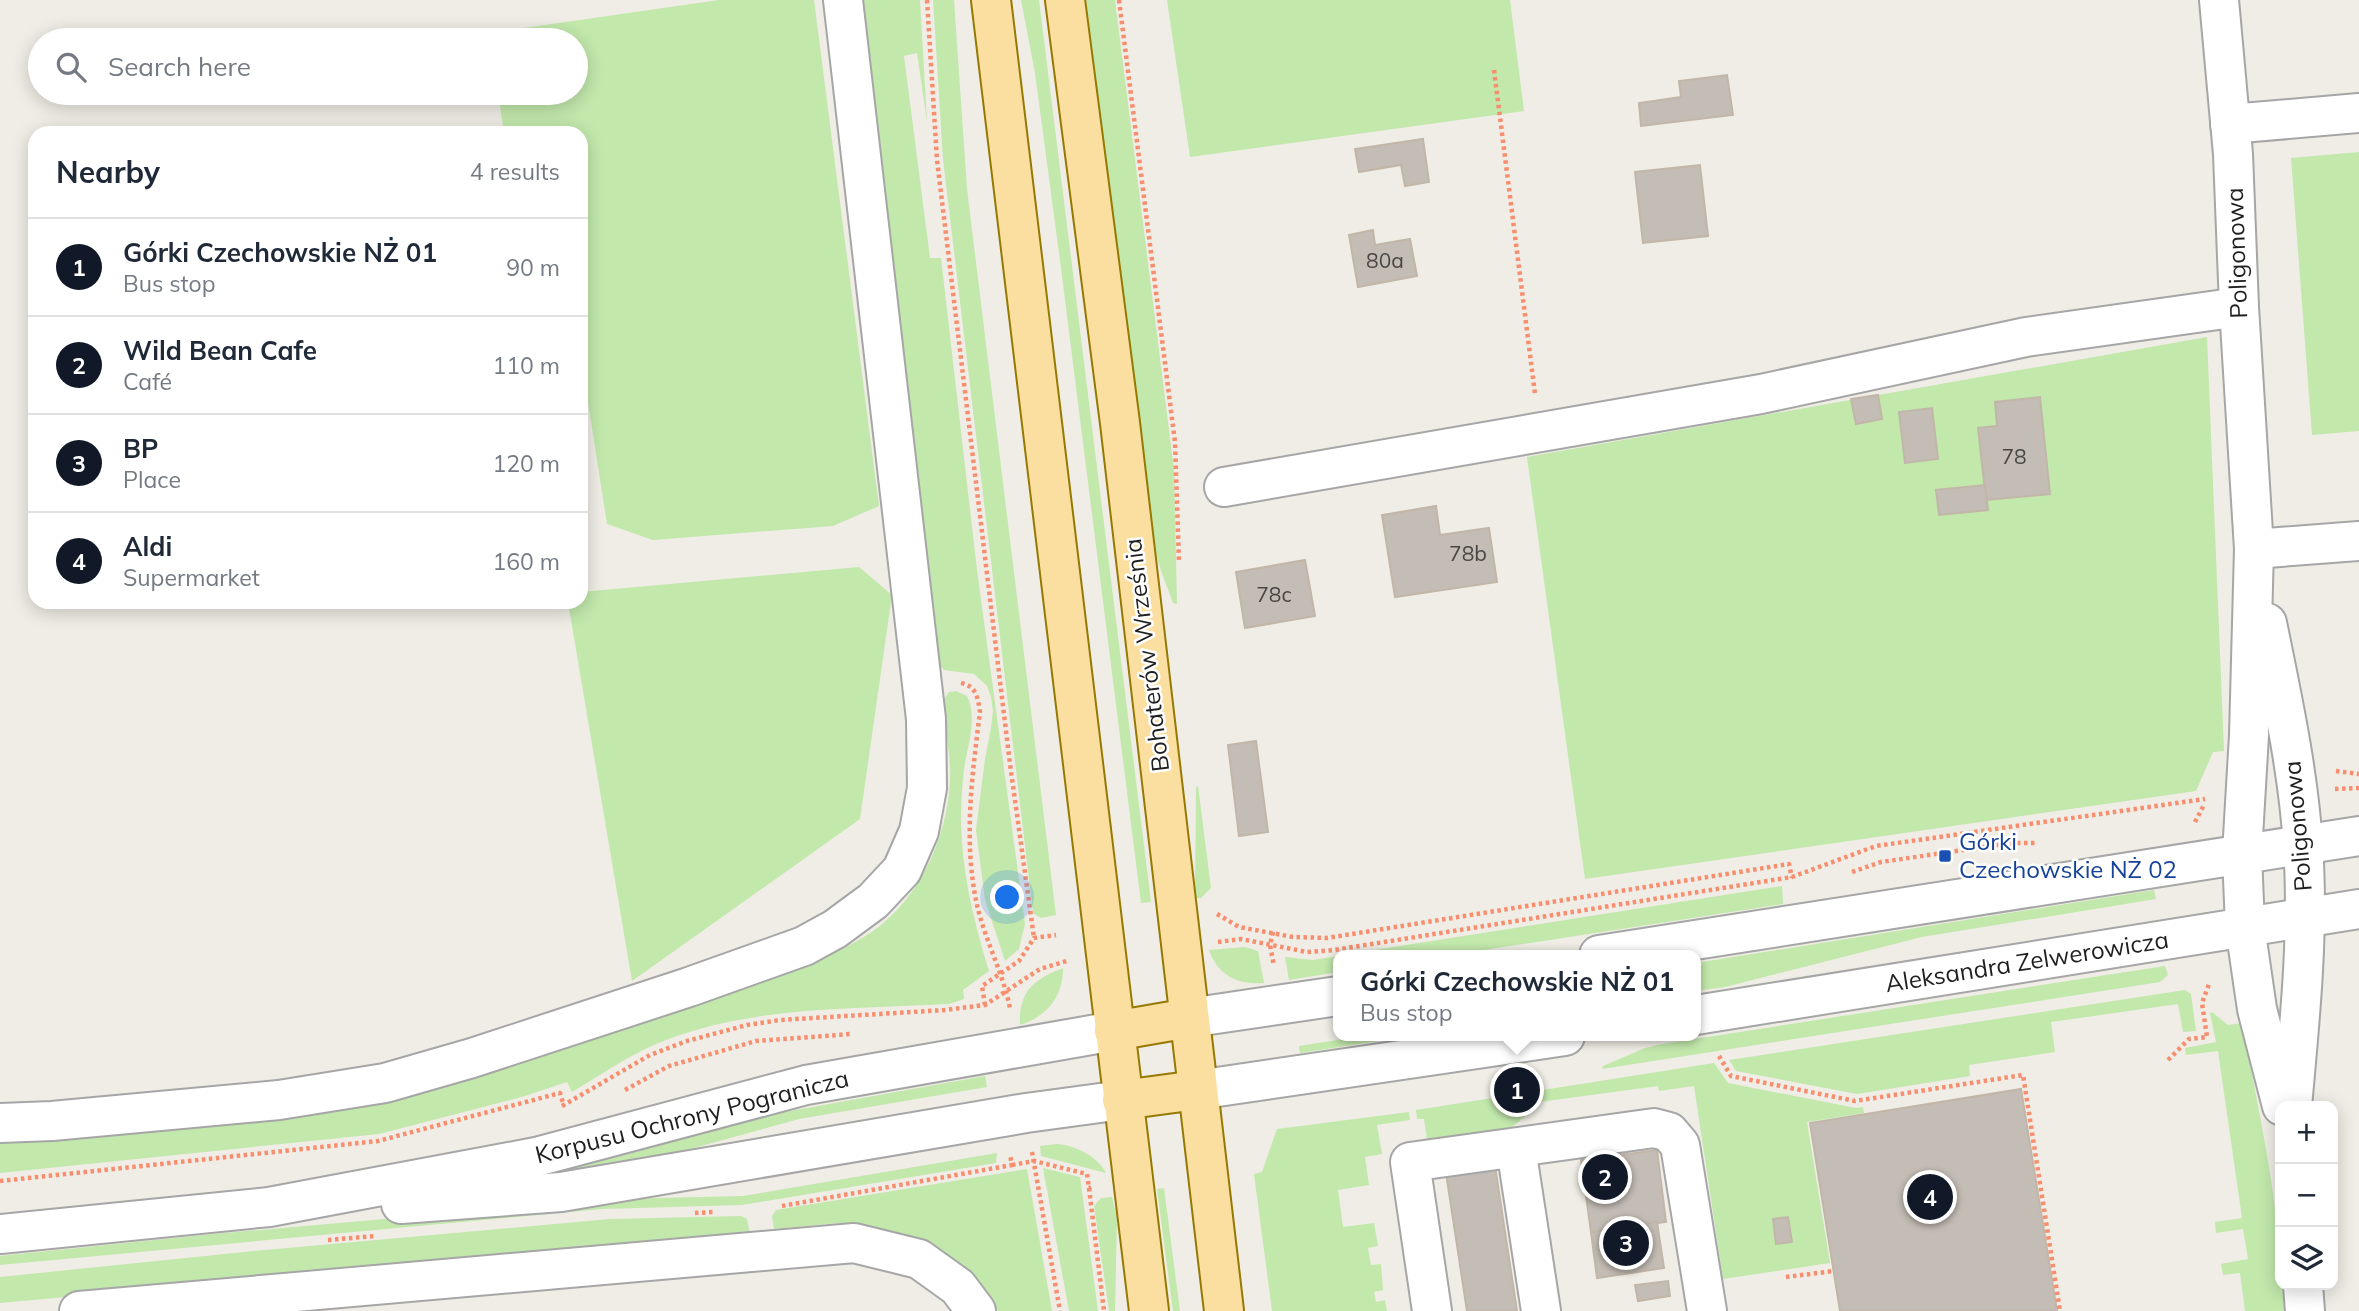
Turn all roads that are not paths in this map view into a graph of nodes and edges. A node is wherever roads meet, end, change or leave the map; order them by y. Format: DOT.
graph roads {
  1 [pos="843,0"];
  2 [pos="991,0"];
  3 [pos="1065,0"];
  4 [pos="2219,0"];
  5 [pos="2359,113"];
  6 [pos="2230,124"];
  7 [pos="2239,307"];
  8 [pos="1224,487"];
  9 [pos="2359,541"];
  10 [pos="2254,549"];
  11 [pos="2359,836"];
  12 [pos="2303,846"];
  13 [pos="2242,855"];
  14 [pos="2359,909"];
  15 [pos="2305,918"];
  16 [pos="2245,927"];
  17 [pos="1631,950"];
  18 [pos="1333,997"];
  19 [pos="1701,1014"];
  20 [pos="1189,1018"];
  21 [pos="1114,1031"];
  22 [pos="1531,1041"];
  23 [pos="1197,1090"];
  24 [pos="1122,1100"];
  25 [pos="2280,1101"];
  26 [pos="2292,1101"];
  27 [pos="0,1123"];
  28 [pos="1516,1148"];
  29 [pos="269,1207"];
  30 [pos="0,1234"];
  31 [pos="2303,1290"];
  32 [pos="375,1297"];
  33 [pos="79,1311"];
  34 [pos="976,1311"];
  35 [pos="1149,1311"];
  36 [pos="1224,1311"];
  37 [pos="1432,1311"];
  38 [pos="1541,1311"];
  39 [pos="1707,1311"];
  40 [pos="2305,1311"];
  1 -- 27 [label="street"];
  2 -- 21 [label="main road"];
  3 -- 20 [label="main road, Bohaterów Września"];
  4 -- 6 [label="street, Poligonowa"];
  5 -- 6 [label="street"];
  6 -- 7 [label="street, Poligonowa"];
  7 -- 8 [label="street"];
  7 -- 10 [label="street, Poligonowa"];
  9 -- 10 [label="street"];
  10 -- 12 [label="street, Poligonowa"];
  10 -- 13 [label="street, Poligonowa"];
  11 -- 12 [label="street"];
  12 -- 13 [label="street"];
  12 -- 15 [label="street, Poligonowa"];
  13 -- 16 [label="street, Poligonowa"];
  13 -- 17 [label="street"];
  14 -- 15 [label="street, Aleksandra Zelwerowicza"];
  15 -- 16 [label="street, Aleksandra Zelwerowicza"];
  15 -- 26 [label="street, Poligonowa"];
  16 -- 19 [label="street, Aleksandra Zelwerowicza"];
  16 -- 25 [label="street, Poligonowa"];
  18 -- 20 [label="street"];
  20 -- 21 [label="main road"];
  20 -- 23 [label="main road, Bohaterów Września"];
  21 -- 24 [label="main road"];
  21 -- 29 [label="street, Korpusu Ochrony Pogranicza"];
  22 -- 23 [label="street"];
  23 -- 24 [label="main road"];
  23 -- 36 [label="main road, Bohaterów Września"];
  24 -- 29 [label="street, Korpusu Ochrony Pogranicza"];
  24 -- 35 [label="main road"];
  28 -- 37 [label="street"];
  28 -- 38 [label="street"];
  28 -- 39 [label="street"];
  29 -- 30 [label="street, Korpusu Ochrony Pogranicza"];
  31 -- 40 [label="street"];
  32 -- 33 [label="street"];
  32 -- 34 [label="street"];
}
